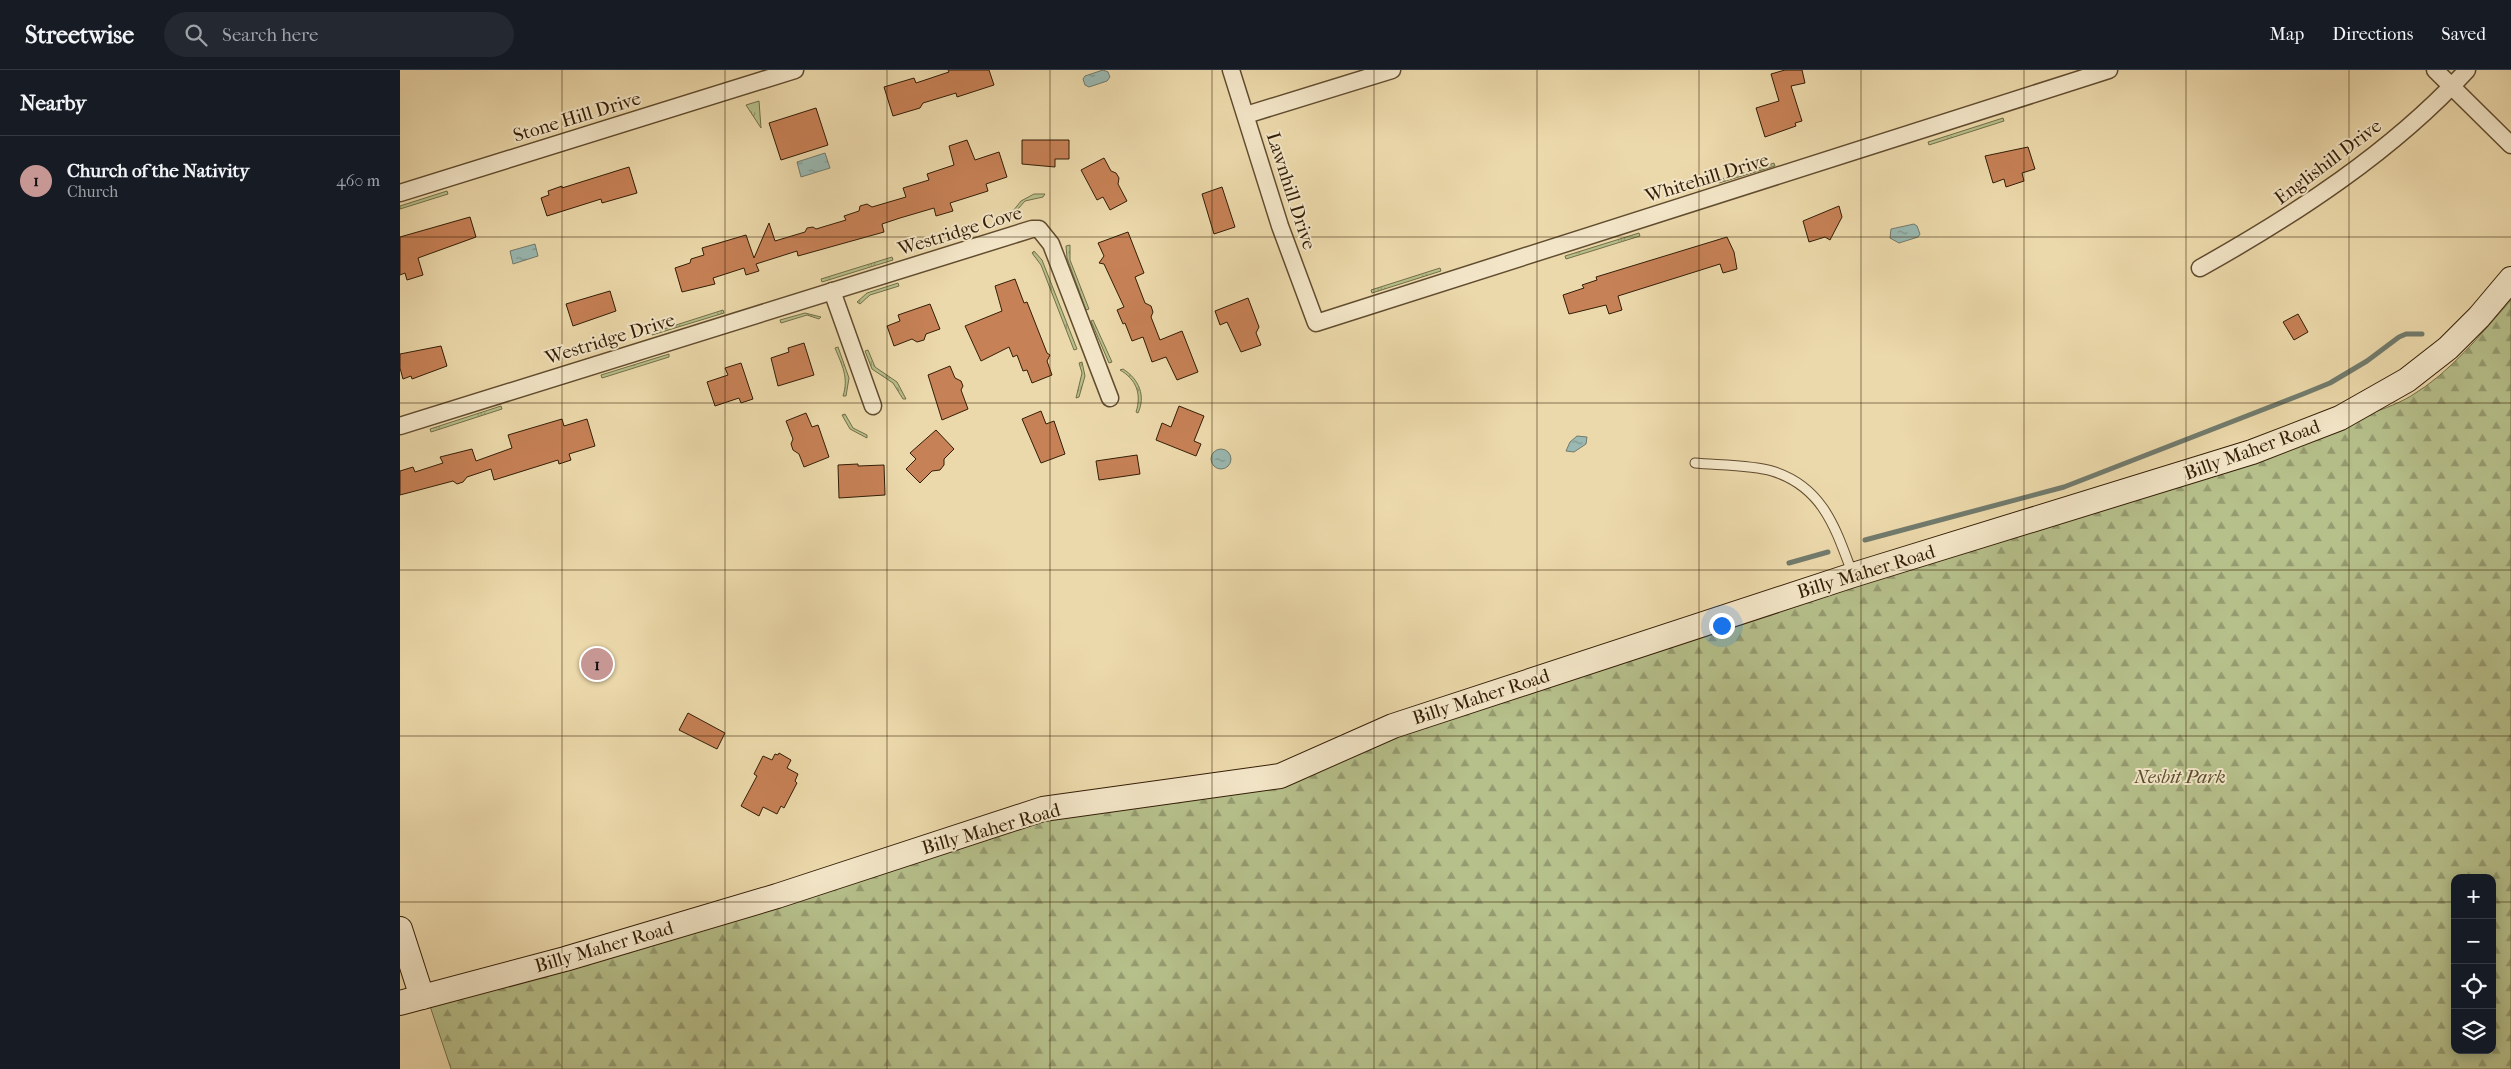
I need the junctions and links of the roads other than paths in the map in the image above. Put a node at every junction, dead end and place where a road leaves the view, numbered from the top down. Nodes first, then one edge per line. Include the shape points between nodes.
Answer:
1 (795, 70) edge
2 (1231, 70) edge
3 (1392, 70) edge
4 (2109, 70) edge
5 (2435, 70) edge
6 (2467, 70) edge
7 (2452, 86) junction
8 (1246, 116) junction
9 (2511, 145) edge
10 (400, 193) edge
11 (2200, 268) dead end
12 (2511, 279) edge
13 (832, 291) junction
14 (1316, 323) joint
15 (1110, 398) dead end
16 (873, 406) dead end
17 (400, 426) edge
18 (1695, 463) dead end
19 (1854, 575) junction
20 (400, 929) edge
21 (411, 1000) edge

1 - 10 street, Stone Hill Drive
2 - 8 street, Lawnhill Drive
3 - 8 street
4 - 14 street, Whitehill Drive
5 - 7 street
6 - 7 street, Englishill Drive
7 - 9 street
7 - 11 street, Englishill Drive via 2426,112 2321,194 2265,232
8 - 14 street, Lawnhill Drive via 1283,234
12 - 19 main road, Billy Maher Road via 2479,317 2428,365 2340,418 2208,467
13 - 15 street, Westridge Cove via 1039,229 1051,244
13 - 16 street
13 - 17 street, Westridge Drive
18 - 19 lane via 1772,471 1809,490 1832,521
19 - 21 main road, Billy Maher Road via 1393,726 1280,776 1044,809 777,896 565,959
20 - 21 main road

